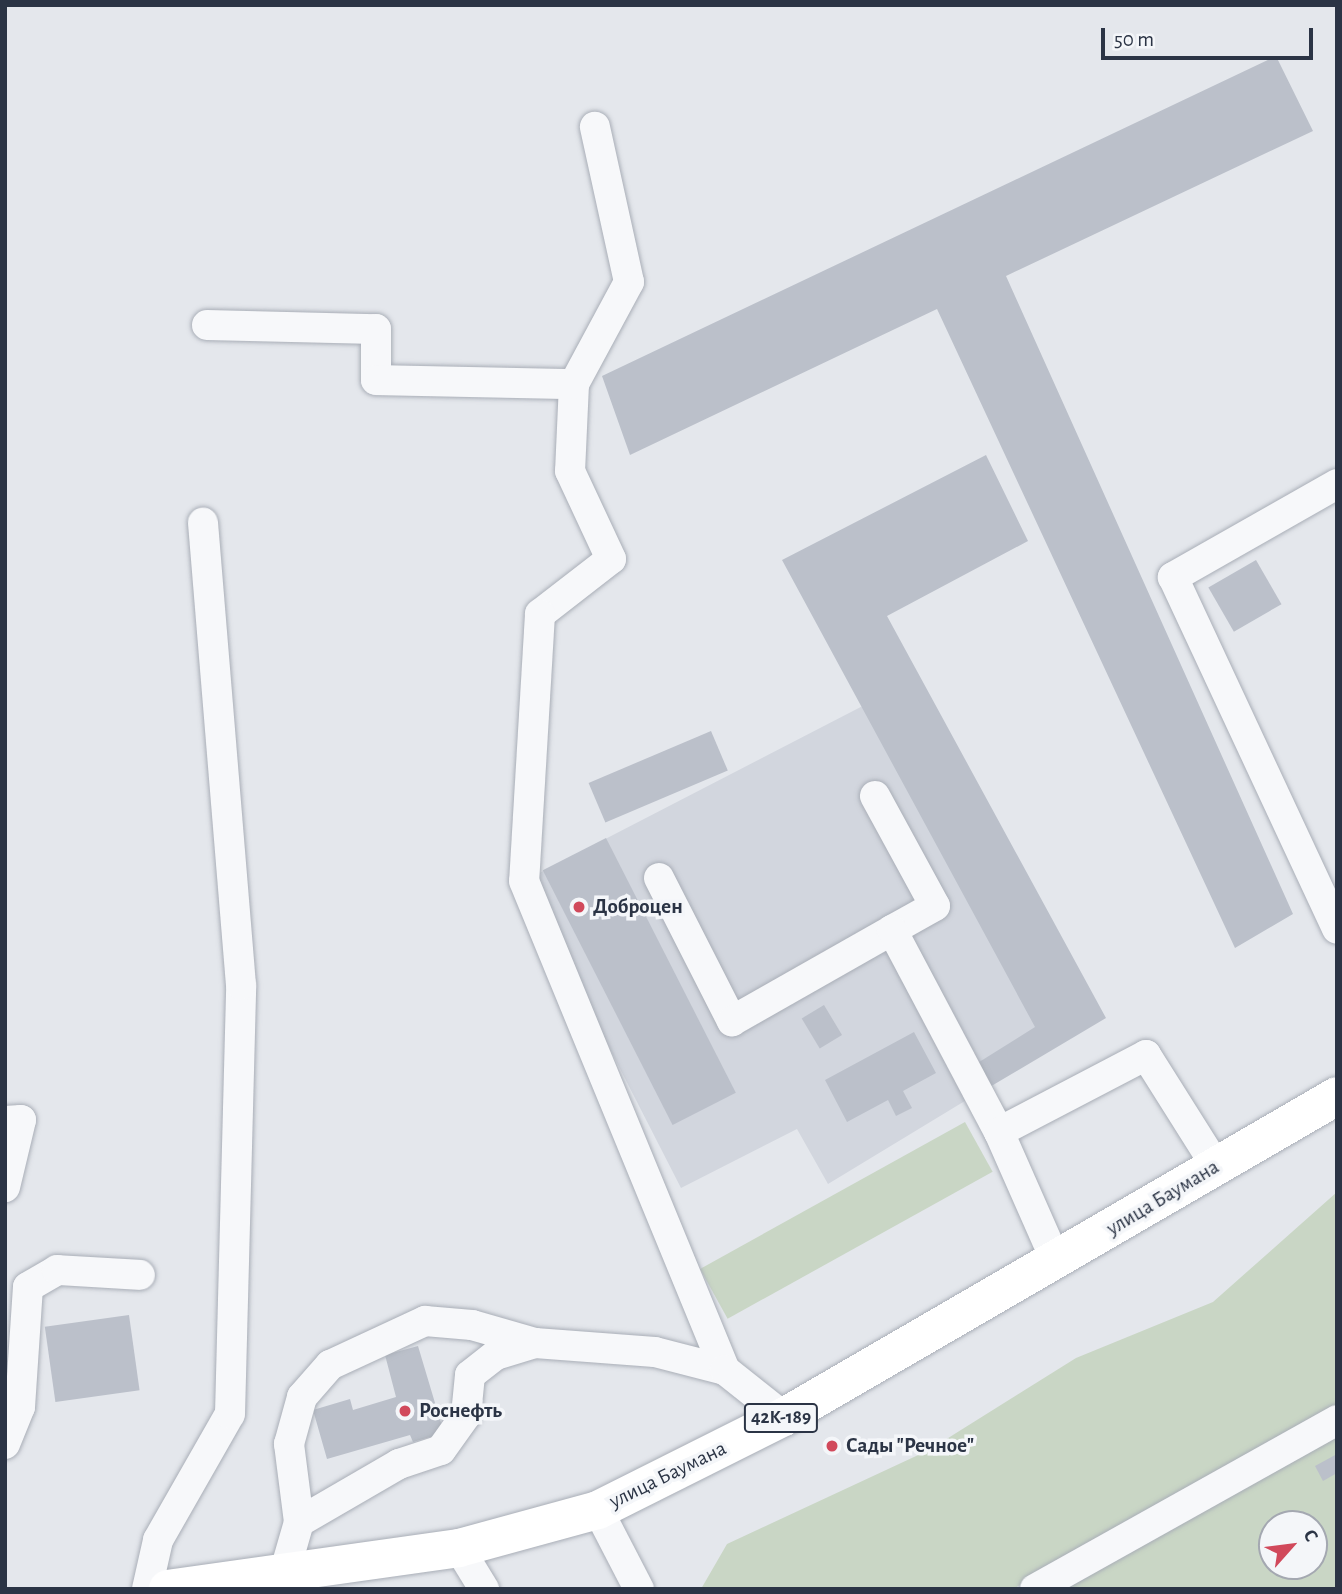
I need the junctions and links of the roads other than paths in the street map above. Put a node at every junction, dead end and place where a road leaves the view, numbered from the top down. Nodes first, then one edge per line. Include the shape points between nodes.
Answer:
1 (596, 127) dead end
2 (207, 325) dead end
3 (574, 384) junction
4 (1337, 484) edge
5 (203, 523) dead end
6 (875, 796) dead end
7 (659, 878) dead end
8 (1337, 929) edge
9 (892, 930) junction
10 (1337, 1096) edge
11 (5, 1121) edge
12 (999, 1132) junction
13 (1216, 1166) junction
14 (5, 1187) edge
15 (1056, 1261) junction
16 (140, 1275) dead end
17 (536, 1343) junction
18 (725, 1370) junction
19 (783, 1417) junction
20 (1337, 1420) edge
21 (5, 1444) edge
22 (598, 1510) junction
23 (299, 1522) junction
24 (458, 1548) junction
25 (284, 1574) junction
26 (180, 1588) edge
27 (147, 1589) edge
28 (168, 1589) edge
29 (484, 1589) edge
30 (639, 1589) edge
31 (1035, 1589) edge

1 - 3 street via 629,282
2 - 3 street via 376,329 376,380
3 - 18 street via 569,471 611,558 540,614 524,881
4 - 8 street via 1173,577
5 - 27 street via 241,985 230,1414 158,1540
6 - 9 street via 935,906
7 - 9 street via 732,1021
9 - 12 street
10 - 13 main road, улица Баумана / 42К-189
11 - 14 street via 21,1120
12 - 13 street via 1146,1055
12 - 15 street
13 - 15 main road, улица Баумана / 42К-189
15 - 19 main road, улица Баумана / 42К-189
16 - 21 street via 57,1270 28,1287 20,1407
17 - 18 street via 654,1352
17 - 23 street via 496,1355 470,1375 467,1415 441,1450 377,1475
17 - 23 street via 471,1325 425,1321 330,1365 302,1397 289,1444
18 - 19 street
19 - 22 main road, улица Баумана / 42К-189
20 - 31 street
22 - 24 main road, улица Баумана / 42К-189
22 - 30 street
23 - 25 street
24 - 25 main road, улица Баумана / 42К-189
24 - 29 street
25 - 26 main road, улица Баумана / 42К-189
26 - 28 main road, улица Баумана / 42К-189

